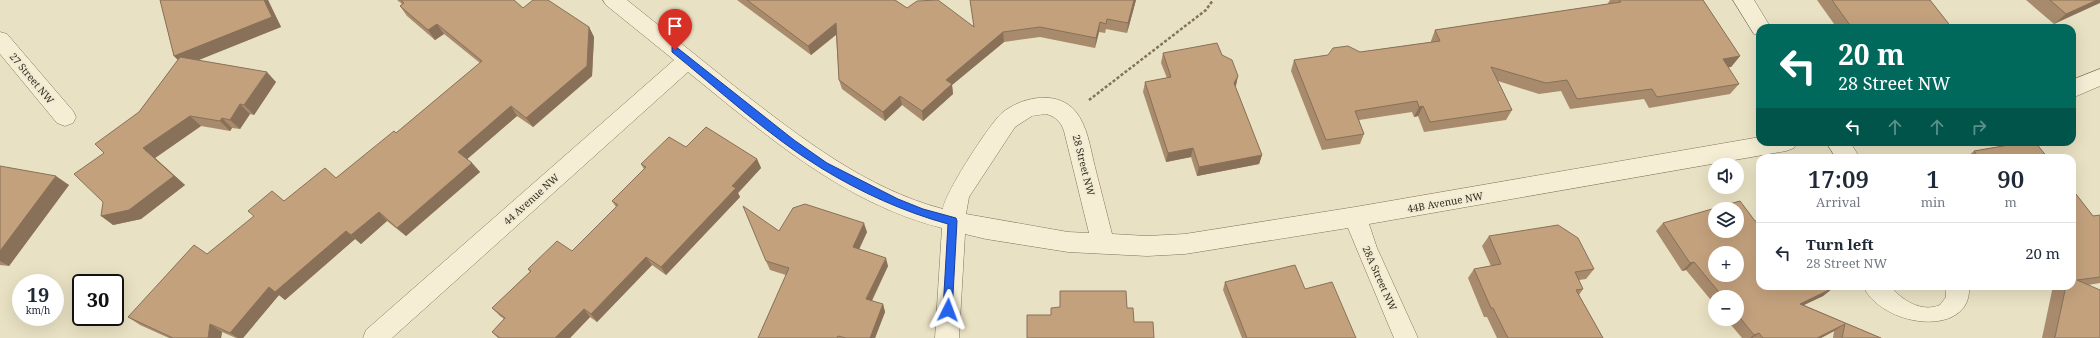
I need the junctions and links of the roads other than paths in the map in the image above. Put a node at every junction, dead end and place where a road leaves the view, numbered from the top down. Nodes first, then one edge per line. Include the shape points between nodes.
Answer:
1 (613, 0) edge
2 (1743, 0) edge
3 (1758, 24) edge
4 (0, 40) edge
5 (688, 60) junction
6 (2100, 77) edge
7 (2076, 87) edge
8 (65, 117) dead end
9 (1777, 146) edge
10 (1761, 153) edge
11 (1355, 217) junction
12 (953, 221) junction
13 (1103, 245) junction
14 (1878, 290) edge
15 (1958, 290) edge
16 (375, 338) edge
17 (947, 338) edge
18 (1406, 338) edge

1 - 5 street
2 - 3 street
4 - 8 street, 27 Street NW
5 - 12 street via 791,143 824,166 895,202 922,213
5 - 16 street, 44 Avenue NW
6 - 7 street
9 - 10 street, 44B Avenue NW
10 - 11 street, 44B Avenue NW
11 - 13 street, 44B Avenue NW via 1185,244
11 - 18 street, 28A Street NW
12 - 13 street via 986,230
12 - 13 street, 28 Street NW via 955,202 960,191 1007,121 1015,114 1037,106 1048,106 1067,116 1075,131
12 - 17 street
14 - 15 street via 1888,301 1904,312 1924,317 1943,316 1955,309 1959,297

